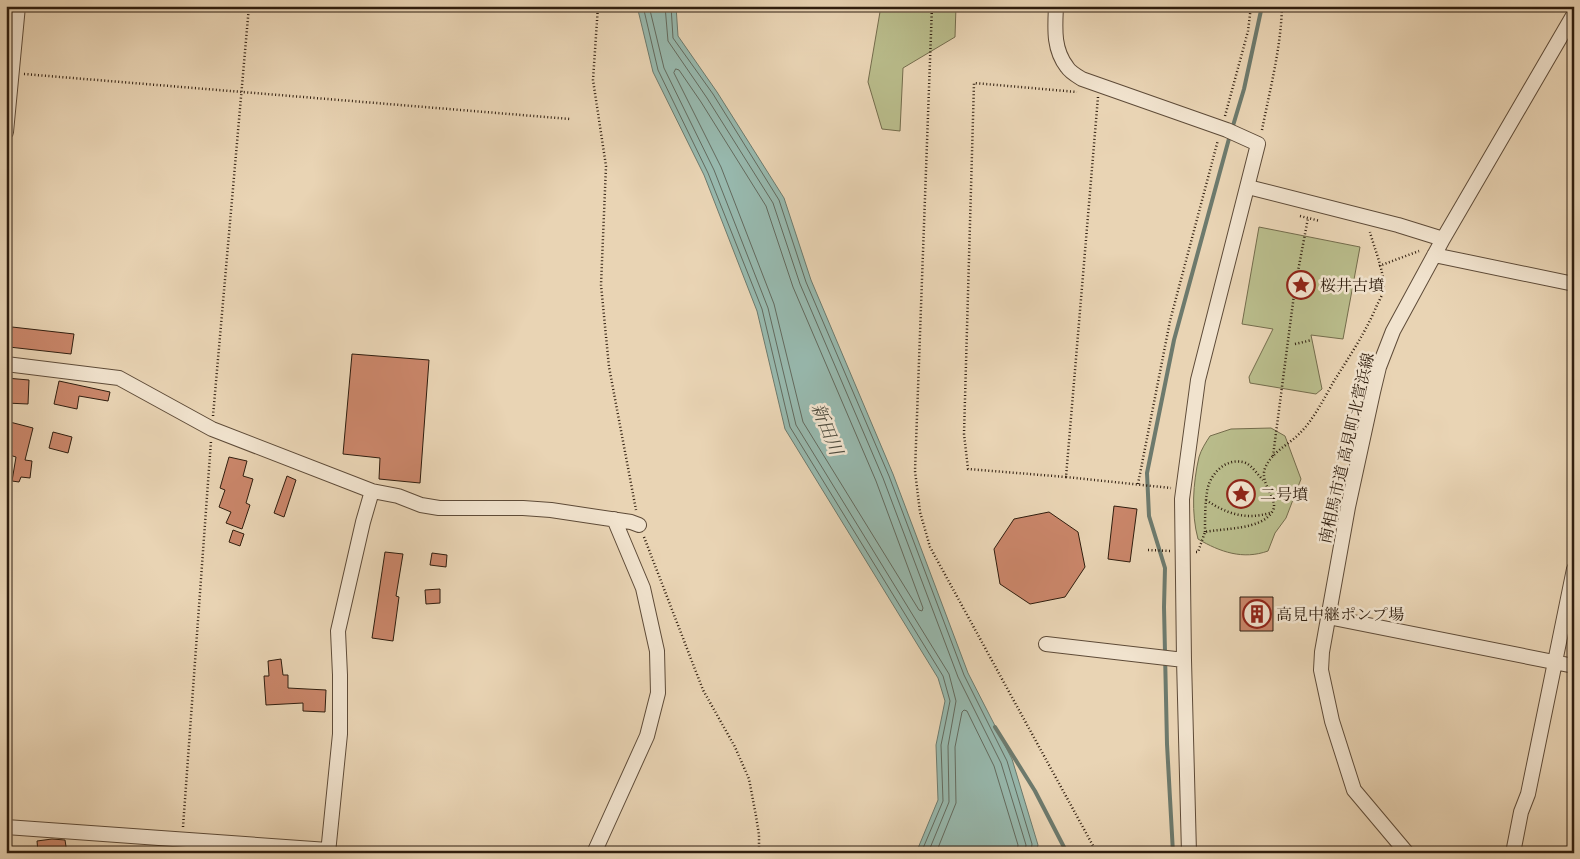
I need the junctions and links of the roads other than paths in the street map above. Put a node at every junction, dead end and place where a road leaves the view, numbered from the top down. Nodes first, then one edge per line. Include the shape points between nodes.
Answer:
1 (18, 6) edge
2 (1056, 6) edge
3 (1574, 14) edge
4 (6, 126) edge
5 (6, 132) edge
6 (1248, 186) junction
7 (1443, 239) junction
8 (1434, 256) junction
9 (1574, 284) edge
10 (6, 364) edge
11 (372, 491) junction
12 (614, 519) junction
13 (639, 525) road end
14 (1574, 570) edge
15 (1328, 617) junction
16 (1046, 644) dead end
17 (1179, 659) junction
18 (1554, 663) junction
19 (1574, 666) edge
20 (6, 827) edge
21 (328, 851) edge
22 (594, 853) edge
23 (1189, 853) edge
24 (1407, 853) edge
25 (1513, 853) edge

1 - 4 street
2 - 6 street via 1056,48 1067,68 1082,80 1258,144
3 - 7 street, 南相馬市道 高見町北萱浜線
4 - 5 street
6 - 7 street
6 - 17 street via 1198,380 1178,551
7 - 8 street, 南相馬市道 高見町北萱浜線
8 - 9 street
8 - 15 street, 南相馬市道 高見町北萱浜線 via 1393,331 1379,367
10 - 11 street via 119,378 212,429
11 - 12 street via 438,508 524,508
11 - 21 street via 338,631 340,734
12 - 13 street
12 - 22 street via 642,588 657,651 658,692 646,736
14 - 18 street
15 - 18 street
15 - 24 street, 南相馬市道 高見町北萱浜線 via 1321,670 1332,721 1354,790
16 - 17 street
17 - 23 street
18 - 19 street
18 - 25 street
20 - 21 street

